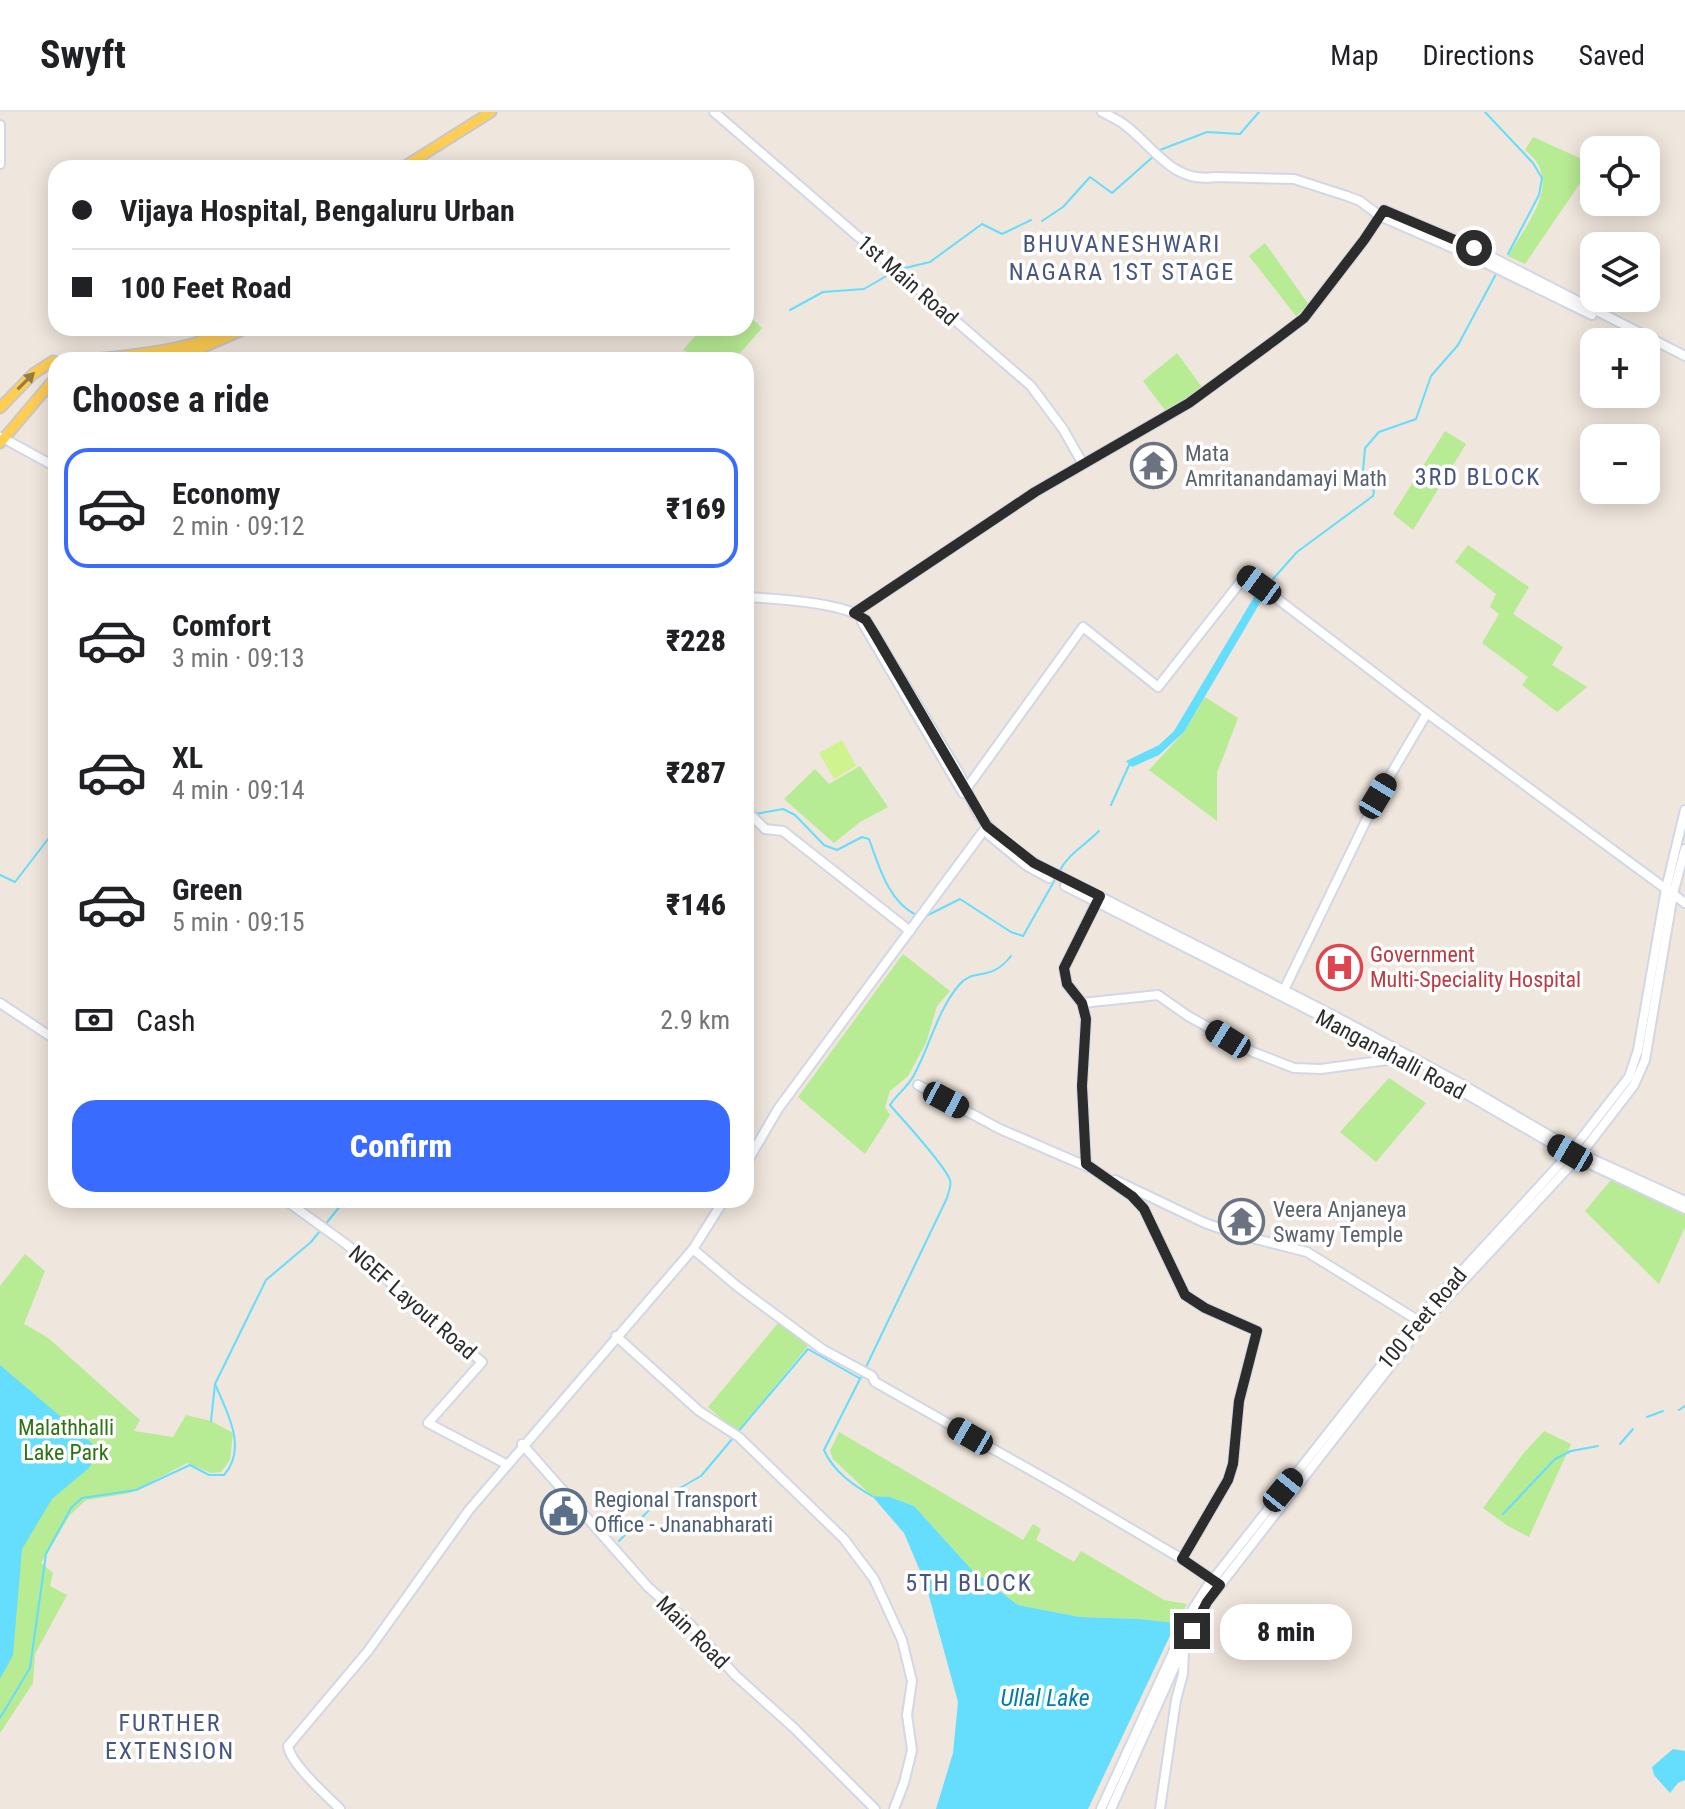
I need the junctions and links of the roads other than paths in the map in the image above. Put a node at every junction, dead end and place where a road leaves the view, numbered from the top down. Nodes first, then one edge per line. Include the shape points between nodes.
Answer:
1 (491, 112) edge
2 (500, 112) edge
3 (714, 112) edge
4 (1102, 112) edge
5 (0, 125) edge
6 (0, 143) edge
7 (415, 160) edge
8 (426, 160) edge
9 (0, 164) edge
10 (1382, 213) junction
11 (219, 336) edge
12 (229, 336) edge
13 (141, 352) edge
14 (182, 352) edge
15 (1685, 358) edge
16 (48, 363) edge
17 (48, 383) edge
18 (0, 408) edge
19 (2, 436) edge
20 (48, 461) edge
21 (1083, 464) junction
22 (754, 598) edge
23 (854, 613) junction
24 (1427, 713) junction
25 (965, 791) junction
26 (1685, 810) edge
27 (754, 818) edge
28 (986, 828) junction
29 (1685, 849) edge
30 (1670, 892) junction
31 (1098, 898) junction
32 (1685, 903) edge
33 (910, 931) junction
34 (1283, 993) junction
35 (0, 1003) edge
36 (1082, 1003) junction
37 (48, 1035) edge
38 (1403, 1056) junction
39 (918, 1085) dead end
40 (754, 1150) edge
41 (1576, 1153) junction
42 (1089, 1168) junction
43 (1685, 1201) edge
44 (296, 1208) edge
45 (719, 1208) edge
46 (1685, 1209) edge
47 (693, 1249) junction
48 (1420, 1322) junction
49 (616, 1336) junction
50 (522, 1444) junction
51 (506, 1464) junction
52 (1182, 1559) junction
53 (1216, 1582) junction
54 (1181, 1646) junction
55 (340, 1809) edge
56 (875, 1809) edge
57 (894, 1809) edge
58 (1101, 1809) edge
59 (1111, 1809) edge
60 (1160, 1809) edge

1 - 7 main road
2 - 8 main road
3 - 21 street, 1st Main Road via 1031,386
4 - 10 street via 1174,170 1203,179 1294,179
5 - 6 street
6 - 9 street
10 - 15 street
10 - 15 street via 1496,259
10 - 21 street via 1304,318 1189,403
11 - 13 main road
12 - 14 main road
18 -> 16 main road
17 - 19 main road
19 - 20 street
21 - 23 street
22 - 23 street
23 - 25 street via 866,620
24 - 25 street via 1246,575 1158,687 1083,627
24 - 30 street
24 - 34 street via 1378,796
25 - 28 street
26 - 30 street, 100 Feet Road
27 - 33 street via 765,829 783,831
28 - 31 street, Manganahalli Road via 1047,874
28 - 33 street
29 - 30 street, 100 Feet Road
30 - 32 street
30 - 41 street, 100 Feet Road via 1641,1072
31 - 34 street, Manganahalli Road
31 - 36 street via 1064,968 1067,984
33 - 40 street via 778,1109
34 - 38 street, Manganahalli Road
35 - 37 street
36 - 38 street via 1158,995 1253,1052 1294,1068
36 - 42 street via 1083,1152
38 - 41 street, Manganahalli Road
39 - 42 street
41 - 43 street, Manganahalli Road
41 - 46 street, Manganahalli Road
41 - 48 street, 100 Feet Road
42 - 48 street via 1205,1223 1307,1252
42 - 52 street via 1144,1209 1185,1295 1257,1331 1239,1401 1228,1480
44 - 51 street, NGEF Layout Road via 482,1362 428,1423
45 - 47 street
47 - 49 street
47 - 52 street via 822,1349
48 - 53 street, 100 Feet Road
49 - 50 street
49 - 57 street via 699,1411 739,1437 844,1539 874,1579 902,1640 912,1681 907,1715 912,1750
50 - 51 street
50 - 56 street, Main Road via 648,1587
51 - 55 street via 368,1651 288,1746
52 - 53 street
53 - 54 street, 100 Feet Road via 1193,1609
54 - 58 street, 100 Feet Road
54 - 59 street, 100 Feet Road
54 - 60 street via 1186,1658

